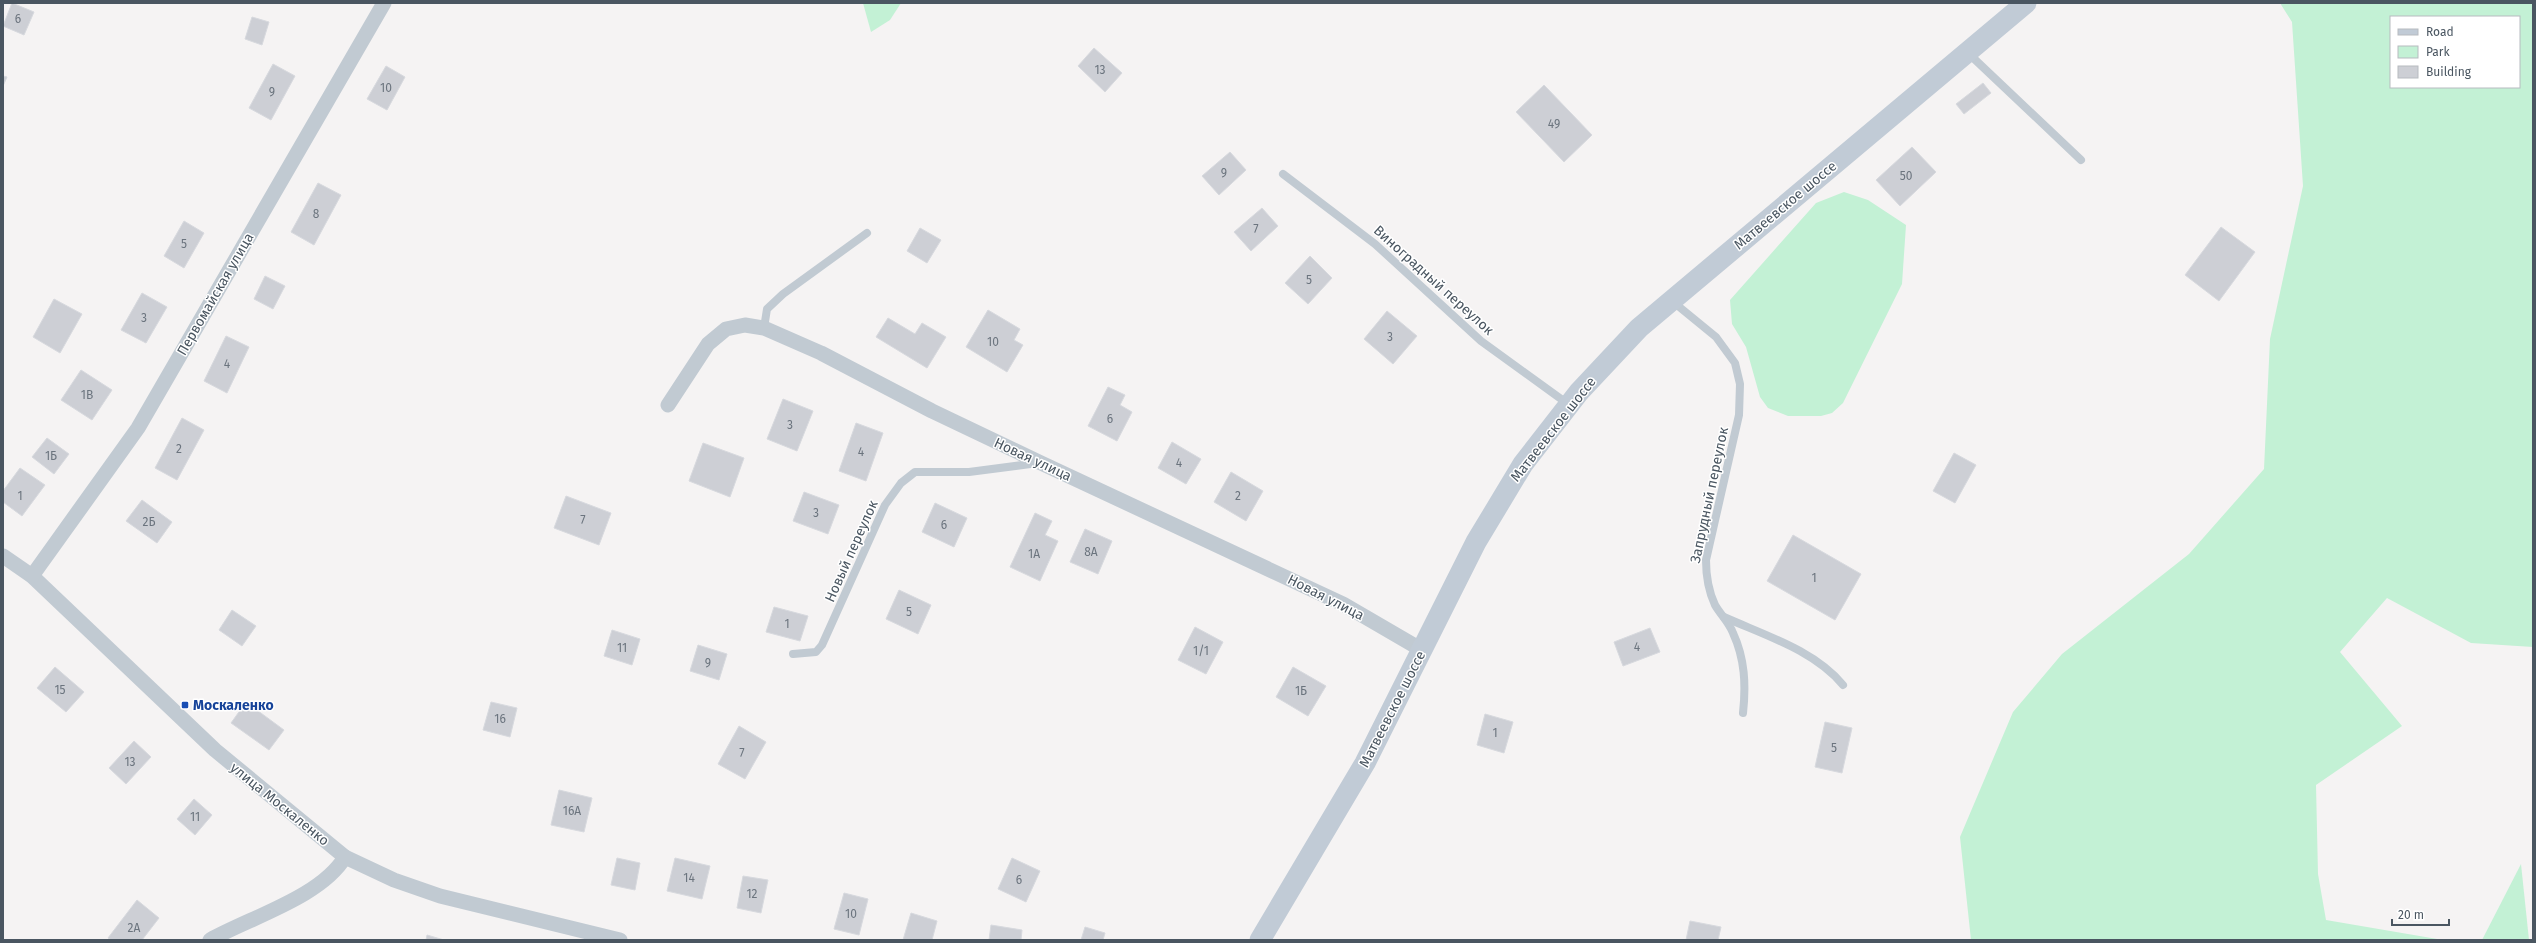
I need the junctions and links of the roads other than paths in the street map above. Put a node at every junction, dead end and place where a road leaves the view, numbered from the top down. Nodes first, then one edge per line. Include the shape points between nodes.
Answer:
1 (384, 3) edge
2 (2026, 3) edge
3 (1967, 52) junction
4 (2081, 160) dead end
5 (1283, 174) dead end
6 (867, 233) dead end
7 (1672, 301) junction
8 (764, 328) junction
9 (1569, 404) junction
10 (668, 405) dead end
11 (1041, 463) junction
12 (3, 556) edge
13 (32, 576) junction
14 (1723, 616) junction
15 (1422, 650) junction
16 (793, 654) dead end
17 (1843, 685) dead end
18 (1743, 713) dead end
19 (345, 857) junction
20 (210, 940) edge
21 (620, 940) edge
22 (1260, 940) edge

1 - 13 street, Первомайская улица via 138,428
2 - 3 main road, Матвеевское шоссе
3 - 4 lane
3 - 7 main road, Матвеевское шоссе
5 - 9 lane, Виноградный переулок via 1375,244 1481,341
6 - 8 lane via 783,294 768,309
7 - 9 main road, Матвеевское шоссе via 1639,328
7 - 14 lane, Запрудный переулок via 1716,337 1735,363 1740,384 1739,415 1706,560 1706,580 1715,604
8 - 10 street, Новая улица via 745,325 726,330 708,344
8 - 11 street, Новая улица via 821,353 932,411
9 - 15 main road, Матвеевское шоссе via 1519,470 1476,542
11 - 15 street, Новая улица via 1344,604
11 - 16 lane, Новый переулок via 969,472 915,472 901,483 885,505 822,645 816,652
12 - 13 street, улица Москаленко
13 - 19 street, улица Москаленко via 215,750
14 - 17 lane via 1813,658 1833,673
14 - 18 lane, Запрудный переулок via 1733,631 1741,651 1745,678
15 - 22 main road, Матвеевское шоссе via 1365,763
19 - 20 street via 339,867 308,893 236,925
19 - 21 street, улица Москаленко via 394,880 440,896

